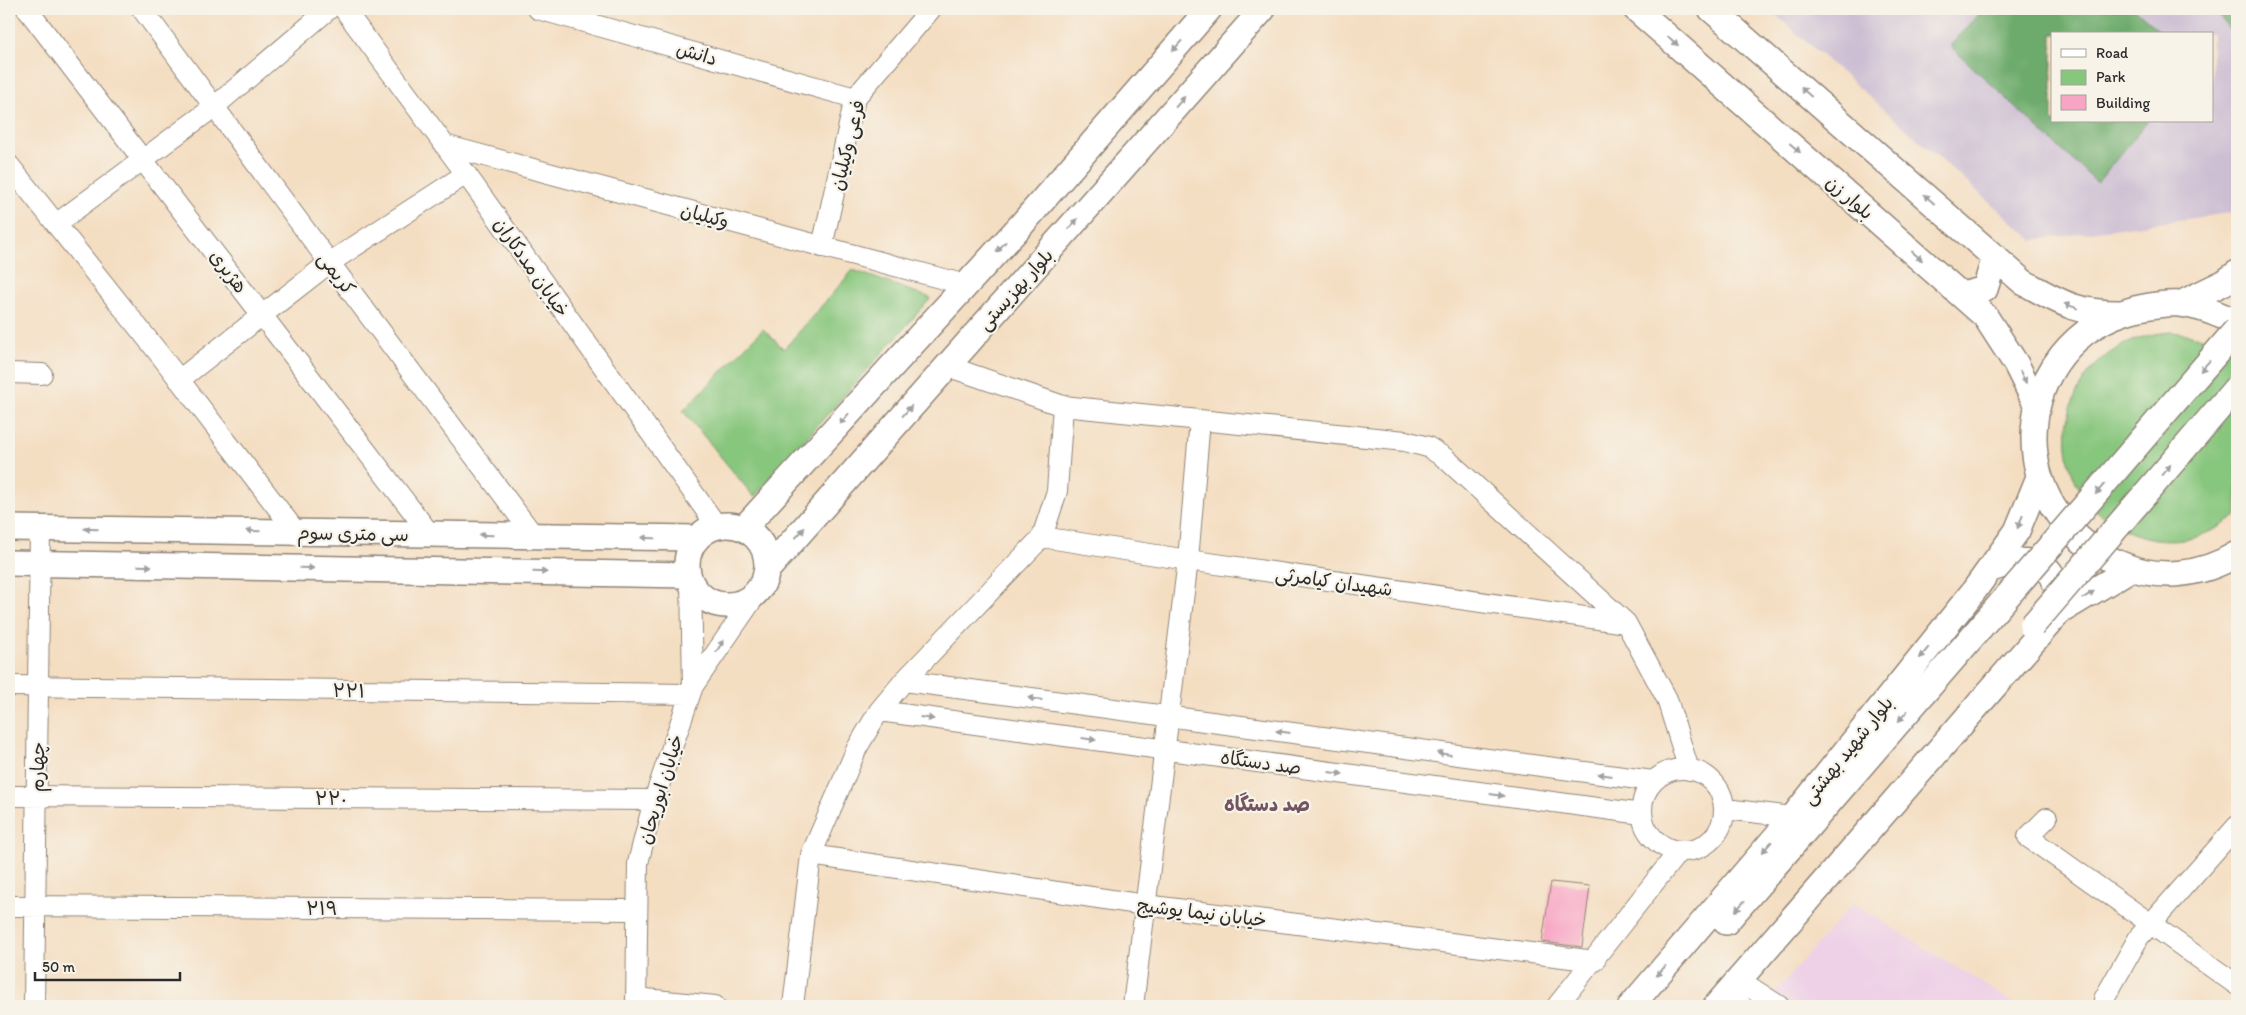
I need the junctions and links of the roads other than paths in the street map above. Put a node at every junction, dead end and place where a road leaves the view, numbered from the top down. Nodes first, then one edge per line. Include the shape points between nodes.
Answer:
1 (27, 9) edge
2 (142, 9) edge
3 (329, 9) edge
4 (344, 9) edge
5 (538, 9) edge
6 (931, 9) edge
7 (1209, 9) edge
8 (1263, 9) edge
9 (1636, 9) edge
10 (1711, 9) edge
11 (855, 98) junction
12 (214, 108) junction
13 (444, 145) junction
14 (144, 160) junction
15 (9, 166) edge
16 (466, 174) junction
17 (1023, 223) junction
18 (56, 224) junction
19 (822, 246) junction
20 (1049, 250) junction
21 (1995, 257) junction
22 (329, 263) junction
23 (2237, 273) edge
24 (966, 285) junction
25 (1962, 295) junction
26 (2180, 304) junction
27 (2119, 313) junction
28 (262, 315) junction
29 (2237, 323) edge
30 (2237, 329) edge
31 (947, 366) junction
32 (9, 373) edge
33 (42, 374) dead end
34 (179, 380) junction
35 (2237, 387) edge
36 (1063, 406) junction
37 (2038, 406) junction
38 (1200, 420) junction
39 (2038, 477) junction
40 (9, 528) edge
41 (40, 528) junction
42 (744, 528) junction
43 (296, 532) junction
44 (707, 532) junction
45 (430, 534) junction
46 (534, 536) junction
47 (1042, 537) junction
48 (1188, 560) junction
49 (2232, 561) edge
50 (9, 563) edge
51 (40, 564) junction
52 (2130, 569) junction
53 (767, 570) junction
54 (1989, 570) junction
55 (689, 578) junction
56 (757, 593) junction
57 (2059, 612) junction
58 (1626, 623) junction
59 (904, 681) junction
60 (9, 686) edge
61 (38, 686) junction
62 (691, 690) junction
63 (879, 712) junction
64 (1168, 717) junction
65 (1164, 749) junction
66 (1689, 770) junction
67 (1653, 782) junction
68 (9, 796) edge
69 (37, 796) junction
70 (654, 800) junction
71 (1725, 809) junction
72 (1642, 814) junction
73 (1793, 817) junction
74 (2046, 818) dead end
75 (2237, 826) edge
76 (1679, 852) junction
77 (811, 855) junction
78 (1146, 905) junction
79 (9, 906) edge
80 (36, 906) junction
81 (636, 910) junction
82 (2150, 924) junction
83 (1594, 961) junction
84 (2237, 985) edge
85 (1731, 997) edge
86 (2104, 999) dead end
87 (636, 1002) edge
88 (34, 1006) edge
89 (715, 1006) edge
90 (793, 1006) edge
91 (1133, 1006) edge
92 (1557, 1006) edge
93 (1631, 1006) edge
94 (1653, 1006) edge
95 (1700, 1006) edge
96 (1779, 1006) edge

1 - 14 street, هژبری
2 - 12 street, کریمی
3 - 12 street
4 - 13 street, خیابان مددکاران
5 - 11 street, دانش
6 - 11 street, فرعی وکیلیان
7 -> 17 main road, بلوار بهزیستی
20 -> 8 main road, بلوار بهزیستی
9 -> 25 main road, بلوار زن
21 -> 10 main road
11 - 19 street, فرعی وکیلیان
12 - 14 street
12 - 22 street, کریمی
13 - 16 street, خیابان مددکاران
13 - 19 street, وکیلیان
14 - 18 street
14 - 28 street, هژبری
15 - 18 street
16 - 22 street
16 - 44 street, خیابان مددکاران
17 - 20 main road
17 -> 24 main road, بلوار بهزیستی
18 - 34 street
19 - 24 street, وکیلیان
20 - 31 main road, بلوار بهزیستی
21 - 25 main road via 1985,289
27 -> 21 main road via 2071,308 2023,282
22 - 28 street
22 - 46 street, کریمی
23 - 26 main road
24 -> 42 main road, بلوار بهزیستی
25 -> 37 main road, بلوار زن via 1985,316
26 - 27 main road via 2149,306
26 - 29 main road via 2212,311
27 - 37 main road via 2082,335 2067,350 2044,386
28 - 34 street
28 - 45 street, هژبری
30 -> 94 main road, bridge
31 - 36 street
53 -> 31 main road, بلوار بهزیستی
32 - 33 street
34 - 43 street
95 -> 35 main road, bridge
36 - 38 street
36 - 47 street via 1057,491
37 - 39 main road via 2034,430
38 - 48 street
38 - 58 street via 1405,441 1428,447 1445,458
39 - 52 main road via 2052,508 2073,534 2099,555
39 -> 54 main road, بلوار شهید بهشتی via 2017,531
40 - 41 main road, سی متری سوم
43 -> 41 main road, سی متری سوم
41 - 51 street, چهارم
42 - 44 main road via 730,525
42 - 53 main road via 762,545 767,557
43 - 45 main road, سی متری سوم
44 -> 46 main road, سی متری سوم
44 - 55 main road via 688,555
46 -> 45 main road, سی متری سوم
47 - 48 street, شهیدان کیامرثی
47 - 59 street
48 - 58 street, شهیدان کیامرثی
48 - 64 street
49 - 52 main road via 2175,574
50 - 51 main road, سی متری سوم
51 -> 55 main road, سی متری سوم
51 - 61 street, چهارم
57 -> 52 main road
53 - 56 main road
54 - 57 main road via 2025,561 2044,566 2053,577
54 -> 73 main road, بلوار شهید بهشتی
55 - 56 main road via 701,596 723,605 747,600
55 - 62 street
62 -> 56 street, خیابان ابوریحان
57 - 85 main road
58 - 66 street via 1667,699
59 - 63 street
64 -> 59 street, صد دستگاه
60 - 61 street, ۲۲۱
61 - 62 street, ۲۲۱
61 - 69 street, چهارم
62 - 70 street, خیابان ابوریحان
63 -> 65 street, صد دستگاه
63 - 77 street via 857,748
64 - 65 street
67 -> 64 street, صد دستگاه
65 -> 72 street, صد دستگاه
65 - 78 street
66 - 67 street via 1676,770
66 - 71 street via 1703,774 1714,783 1722,795
67 - 72 street via 1642,802
68 - 69 street, ۲۲۰
69 - 70 street, ۲۲۰
69 - 80 street, چهارم
70 - 81 street, خیابان ابوریحان via 638,863
71 - 73 street
71 - 76 street via 1722,826 1712,841 1696,850
72 - 76 street via 1645,828 1654,840
73 -> 93 main road, بلوار شهید بهشتی
74 - 82 street via 2028,837
75 - 82 street
76 - 83 street
77 - 78 street, خیابان نیما یوشیج
77 - 90 street
78 - 83 street, خیابان نیما یوشیج
78 - 91 street
79 - 80 street, ۲۱۹
80 - 81 street, ۲۱۹
80 - 88 street, چهارم
81 - 87 street, خیابان ابوریحان
82 - 84 street
82 - 86 street
83 - 92 street
85 - 96 street
87 - 89 street

